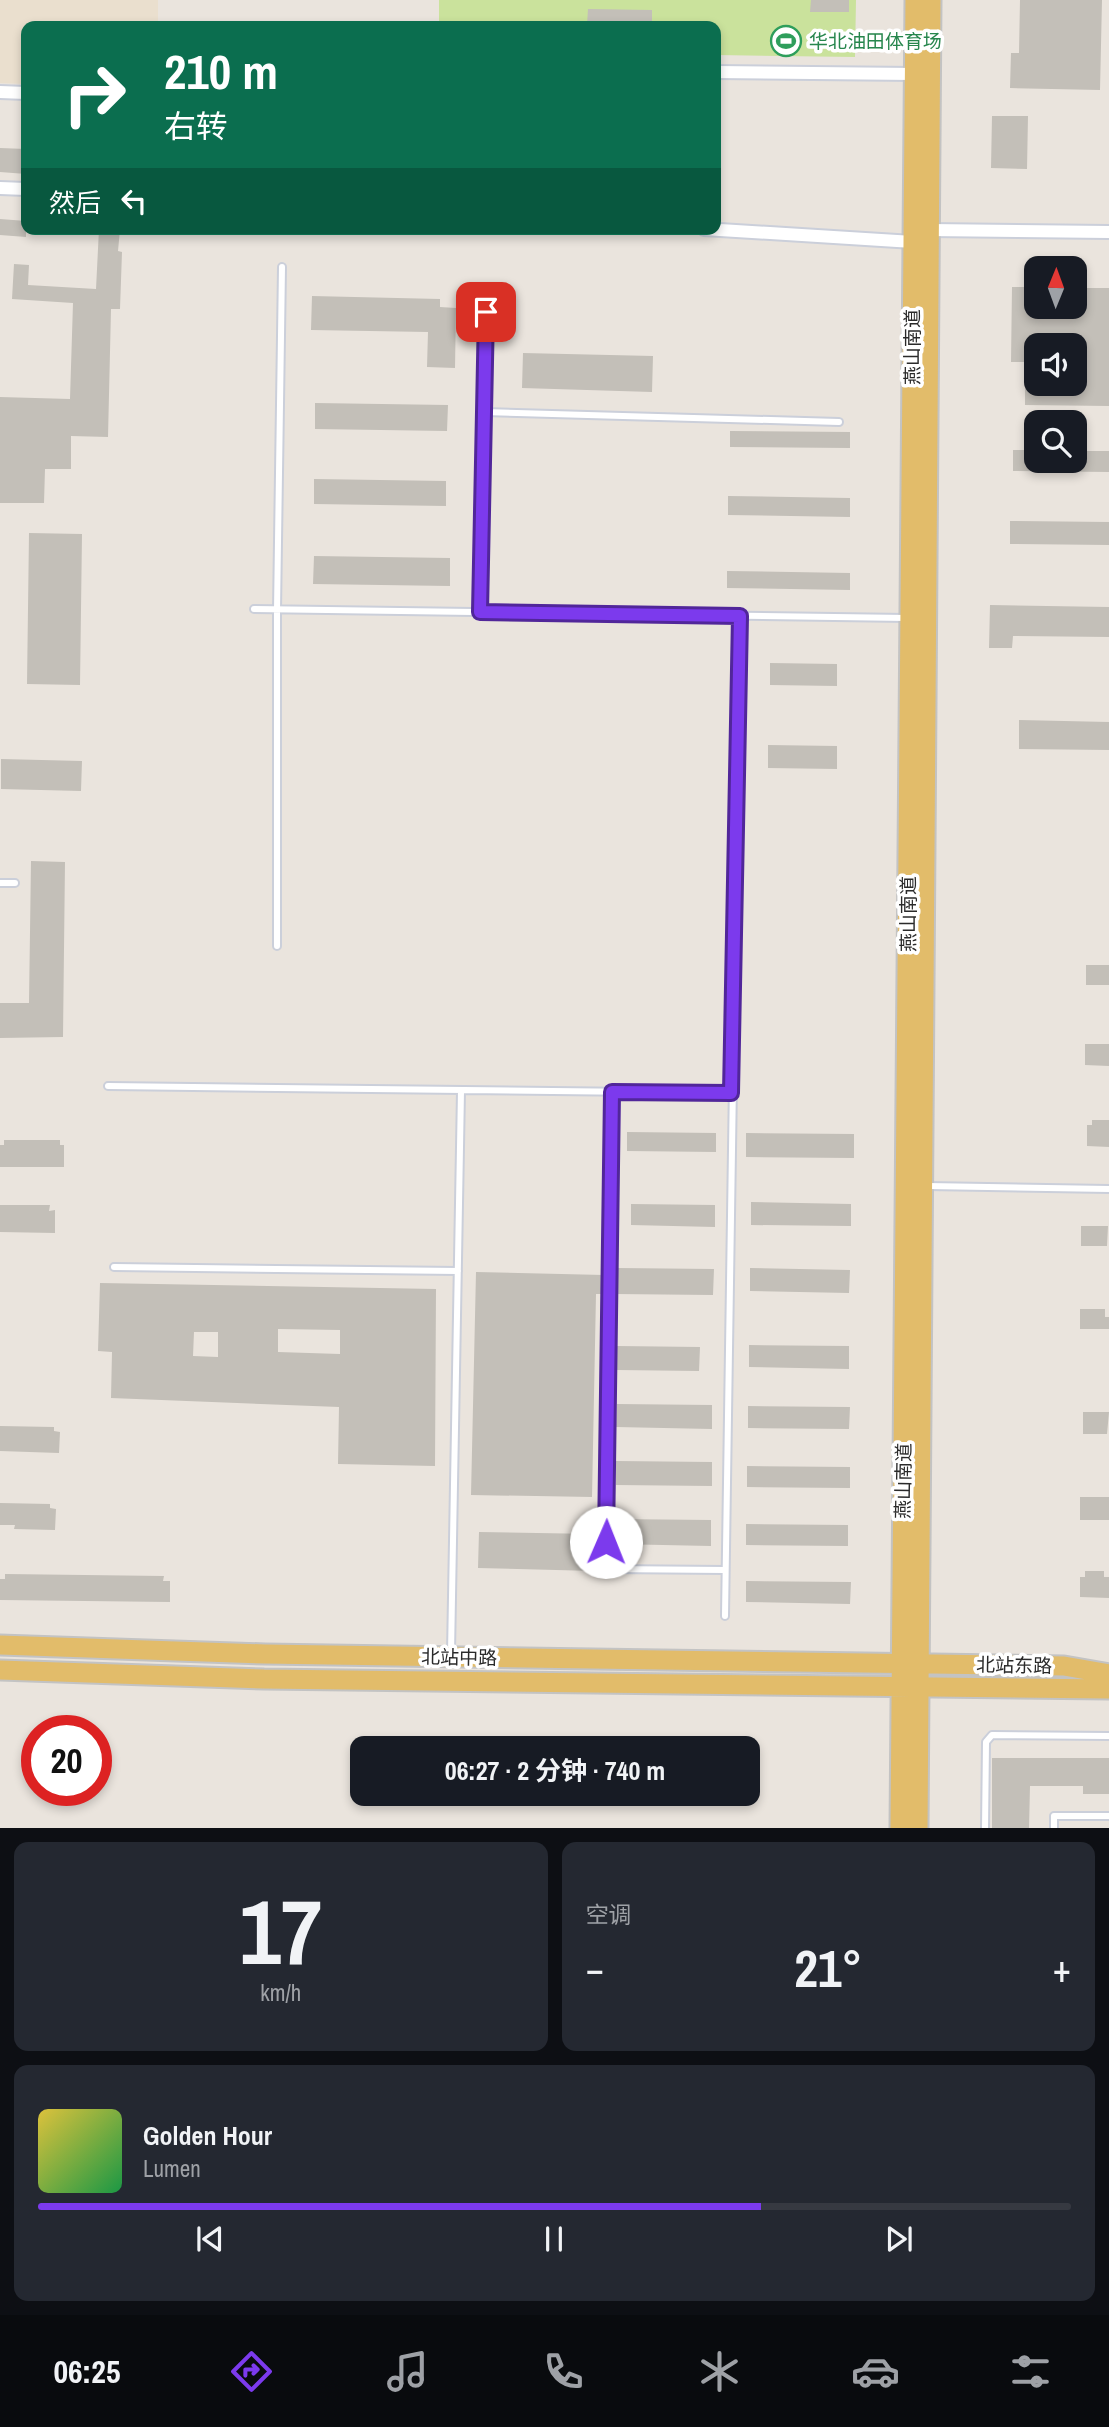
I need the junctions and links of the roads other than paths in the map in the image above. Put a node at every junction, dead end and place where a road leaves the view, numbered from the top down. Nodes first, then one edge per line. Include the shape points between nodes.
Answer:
1 (915, 0) edge
2 (932, 0) edge
3 (721, 72) edge
4 (914, 74) junction
5 (0, 92) edge
6 (21, 93) edge
7 (0, 188) edge
8 (21, 189) edge
9 (721, 230) edge
10 (1109, 232) edge
11 (921, 236) junction
12 (282, 267) dead end
13 (486, 287) dead end
14 (484, 412) junction
15 (839, 422) dead end
16 (254, 610) dead end
17 (277, 610) junction
18 (480, 612) junction
19 (740, 616) junction
20 (910, 618) junction
21 (15, 883) dead end
22 (0, 884) edge
23 (277, 946) dead end
24 (108, 1086) dead end
25 (461, 1091) junction
26 (612, 1092) junction
27 (731, 1093) junction
28 (921, 1185) junction
29 (1109, 1189) edge
30 (114, 1267) dead end
31 (458, 1271) junction
32 (725, 1570) junction
33 (724, 1616) dead end
34 (0, 1646) edge
35 (451, 1657) junction
36 (910, 1663) junction
37 (0, 1670) edge
38 (1109, 1674) edge
39 (910, 1688) junction
40 (1109, 1689) edge
41 (1109, 1736) edge
42 (1109, 1816) edge
43 (900, 1828) edge
44 (918, 1828) edge
45 (985, 1828) edge
46 (1054, 1828) edge

1 - 4 main road, 燕山南道
2 - 11 main road, 燕山南道
3 - 4 street
4 - 11 main road, 燕山南道
5 - 6 street
7 - 8 street
9 - 11 street
10 - 11 street
11 - 20 main road, 燕山南道
11 - 28 main road, 燕山南道
12 - 17 lane
13 - 14 lane
14 - 15 lane
14 - 18 lane
16 - 17 lane
17 - 18 lane
17 - 23 lane
18 - 19 lane
19 - 20 lane
19 - 27 lane
20 - 36 main road, 燕山南道
21 - 22 lane
24 - 25 lane
25 - 26 lane
25 - 31 lane
26 - 27 lane
26 - 32 lane via 606,1569
27 - 32 lane
28 - 29 lane
28 - 36 main road, 燕山南道
30 - 31 lane
31 - 35 lane
32 - 33 lane
34 - 35 main road, 北站中路
35 - 36 main road, 北站中路
36 - 38 main road, 北站东路 via 1064,1666
36 - 39 main road, 燕山南道
37 - 39 main road, 北站中路 via 264,1679
39 - 40 main road, 北站东路
39 - 43 main road, 燕山南道
39 - 44 main road, 燕山南道
41 - 45 lane via 992,1735 986,1742
42 - 46 lane via 1055,1816

